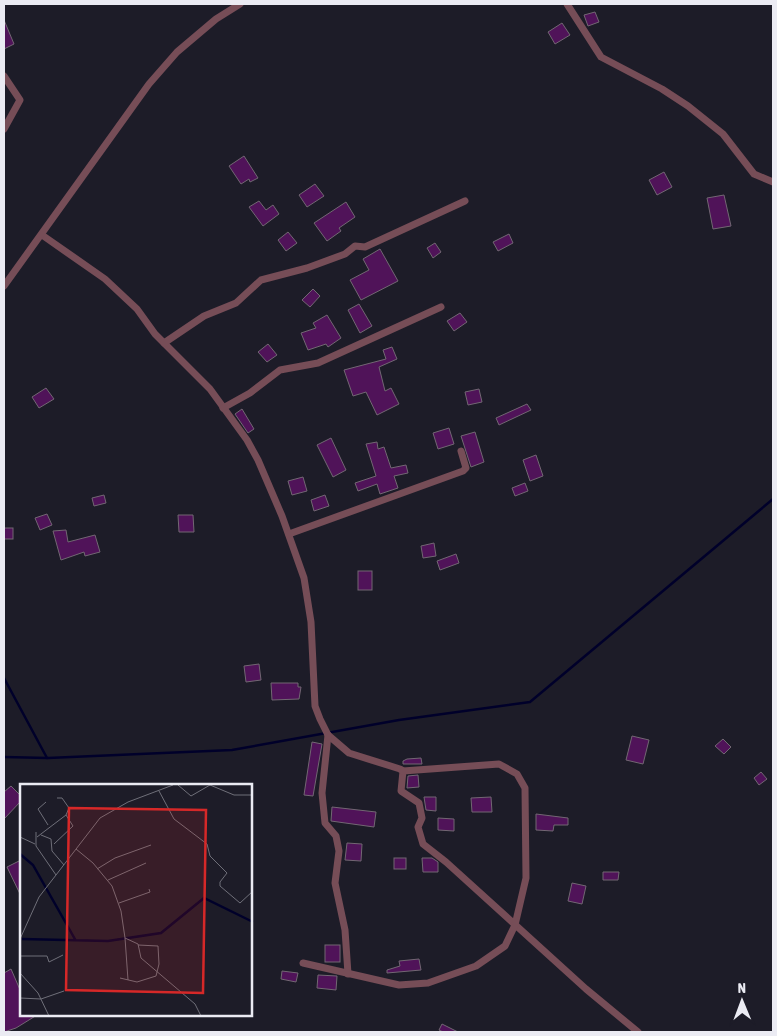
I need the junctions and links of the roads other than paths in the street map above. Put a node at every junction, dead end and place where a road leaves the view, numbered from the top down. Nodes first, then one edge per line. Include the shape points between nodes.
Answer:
1 (240, 4) edge
2 (567, 4) edge
3 (4, 76) edge
4 (4, 129) edge
5 (773, 182) edge
6 (465, 201) dead end
7 (42, 235) junction
8 (4, 286) edge
9 (441, 307) dead end
10 (164, 343) junction
11 (223, 408) junction
12 (461, 451) dead end
13 (289, 534) junction
14 (328, 735) junction
15 (403, 771) junction
16 (515, 925) junction
17 (303, 963) dead end
18 (348, 974) junction
19 (638, 1032) edge

1 - 7 street via 177,52 149,84
2 - 5 street via 601,57 688,106 723,134 754,174
3 - 4 street via 20,100
6 - 10 street via 365,246 355,246 345,254 261,280 236,303 204,316
7 - 8 street
7 - 10 street via 105,278 137,309
9 - 11 street via 318,363 280,370
10 - 11 street via 210,388
11 - 13 street via 258,460
12 - 13 street via 464,471
13 - 14 street via 304,578 312,622 315,706
14 - 15 street via 349,753
14 - 18 street via 322,793 325,823 336,836 339,851 335,883 345,930
15 - 16 street via 401,791 419,803 422,818 418,827 423,844
15 - 16 street via 499,764 517,774 525,788 526,878
16 - 18 street via 506,946 476,966 428,983 400,985
16 - 19 street
17 - 18 street

